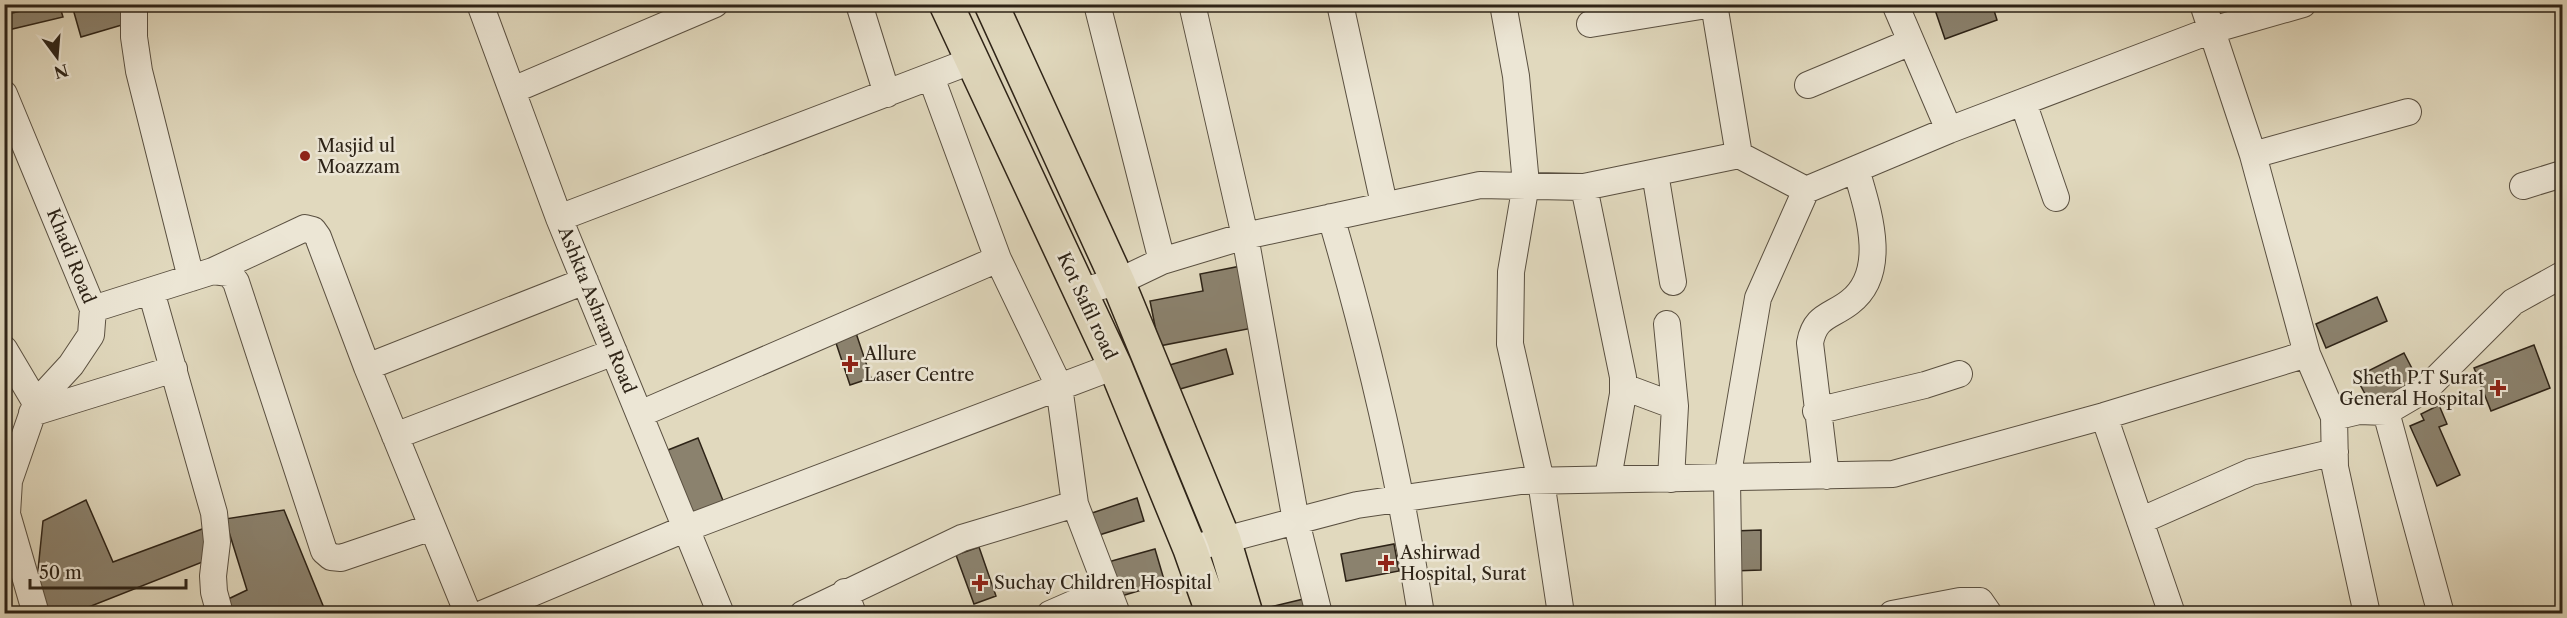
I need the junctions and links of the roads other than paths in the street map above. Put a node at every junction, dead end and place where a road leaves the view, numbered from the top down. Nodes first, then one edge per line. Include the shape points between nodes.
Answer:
1 (134, 4) edge
2 (480, 4) edge
3 (715, 4) edge
4 (859, 4) edge
5 (946, 4) edge
6 (991, 4) edge
7 (1097, 4) edge
8 (1192, 4) edge
9 (1340, 4) edge
10 (1503, 4) edge
11 (1714, 4) edge
12 (1895, 4) edge
13 (2203, 4) edge
14 (2301, 5) edge
15 (1590, 24) dead end
16 (2212, 30) junction
17 (1911, 42) junction
18 (971, 61) junction
19 (931, 77) junction
20 (1808, 85) dead end
21 (513, 90) junction
22 (4, 94) edge
23 (886, 94) junction
24 (2023, 102) junction
25 (2408, 112) dead end
26 (1949, 130) junction
27 (2253, 155) junction
28 (1739, 156) junction
29 (1856, 169) junction
30 (1655, 173) junction
31 (2562, 174) edge
32 (1527, 184) junction
33 (2523, 186) dead end
34 (1584, 188) junction
35 (1806, 190) junction
36 (2056, 198) dead end
37 (1384, 204) junction
38 (1331, 217) junction
39 (559, 218) junction
40 (1245, 236) junction
41 (998, 259) junction
42 (1162, 261) junction
43 (202, 275) junction
44 (2562, 275) edge
45 (585, 280) junction
46 (1118, 282) junction
47 (1672, 282) dead end
48 (151, 291) junction
49 (1081, 291) junction
50 (93, 309) junction
51 (1667, 324) dead end
52 (614, 352) junction
53 (2307, 354) junction
54 (7, 361) edge
55 (1115, 366) junction
56 (367, 367) junction
57 (174, 369) junction
58 (1959, 374) dead end
59 (1059, 386) junction
60 (1623, 387) junction
61 (1675, 406) junction
62 (34, 408) junction
63 (1816, 411) junction
64 (2386, 412) junction
65 (640, 414) junction
66 (2104, 416) junction
67 (2334, 417) junction
68 (395, 436) junction
69 (2335, 452) junction
70 (1826, 476) junction
71 (1608, 478) junction
72 (1671, 479) junction
73 (1727, 479) junction
74 (1541, 481) junction
75 (1402, 498) junction
76 (1075, 504) junction
77 (1296, 521) junction
78 (2140, 521) junction
79 (432, 527) junction
80 (687, 528) junction
81 (1224, 540) junction
82 (1190, 549) junction
83 (1107, 589) junction
84 (849, 603) edge
85 (36, 614) edge
86 (220, 614) edge
87 (468, 614) edge
88 (482, 614) edge
89 (721, 614) edge
90 (803, 614) edge
91 (1050, 614) edge
92 (1117, 614) edge
93 (1213, 614) edge
94 (1246, 614) edge
95 (1319, 614) edge
96 (1421, 614) edge
97 (1561, 614) edge
98 (1730, 614) edge
99 (1892, 614) edge
100 (1989, 614) edge
101 (2172, 614) edge
102 (2367, 614) edge
103 (2441, 614) edge

1 - 43 street via 139,71
2 - 21 street, Ashkta Ashram Road
3 - 21 street
4 - 23 street
5 - 18 main road, Kot Safil road
6 - 46 main road, Kot Safil road
7 - 42 street
8 - 40 street
9 - 37 street
10 - 32 street via 1516,76
11 - 15 street
11 - 28 street
12 - 17 street
13 - 16 street
14 - 16 street
16 - 24 street
16 - 27 street
17 - 20 street
17 - 26 street
18 - 19 street
18 - 49 main road, Kot Safil road
19 - 23 street
19 - 41 street
21 - 39 street, Ashkta Ashram Road
22 - 50 street, Khadi Road
23 - 39 street
24 - 26 street
24 - 36 street
25 - 27 street
26 - 29 street
27 - 53 street
28 - 30 street
28 - 35 street
29 - 35 street
29 - 63 street via 1870,225 1872,257 1860,292 1851,302 1817,322 1812,331
30 - 34 street
30 - 47 street
31 - 33 street
32 - 34 street
32 - 37 street via 1480,185
32 - 74 street via 1511,272 1510,344
34 - 60 street via 1621,360
35 - 73 street via 1758,298
37 - 38 street
38 - 40 street
38 - 75 street via 1356,302
39 - 45 street, Ashkta Ashram Road
40 - 42 street
40 - 77 street
41 - 59 street
41 - 65 street
42 - 46 street
43 - 48 street
43 - 56 street via 305,228 313,230
43 - 79 street via 229,273 236,282 324,551 341,558
44 - 64 street via 2513,302 2427,388
45 - 52 street, Ashkta Ashram Road
45 - 56 street
46 - 49 street
46 - 81 main road, Kot Safil road
48 - 50 street
48 - 57 street
49 - 55 main road, Kot Safil road
50 - 62 street, Khadi Road via 91,335 71,366
51 - 61 street
52 - 65 street, Ashkta Ashram Road
52 - 68 street
53 - 66 street
53 - 67 street
54 - 62 street
55 - 59 street
55 - 82 main road, Kot Safil road
56 - 68 street
57 - 62 street
57 - 86 street via 214,513 218,542 213,584
58 - 63 street
59 - 76 street
59 - 80 street
60 - 61 street
60 - 71 street
61 - 72 street
62 - 85 street, Khadi Road via 9,481 7,514
63 - 70 street
64 - 67 street via 2359,411
64 - 103 street
65 - 80 street, Ashkta Ashram Road
66 - 70 street via 1893,474
66 - 78 street
67 - 69 street
68 - 79 street
69 - 78 street via 2251,472
69 - 102 street
70 - 73 street
71 - 72 street
71 - 74 street
72 - 73 street
73 - 98 street
74 - 75 street via 1521,480
74 - 97 street
75 - 77 street
75 - 96 street
76 - 83 street
76 - 84 street via 962,538
77 - 81 street
77 - 95 street
78 - 101 street
79 - 87 street
80 - 88 street
80 - 89 street, Ashkta Ashram Road
81 - 82 street
81 - 94 main road, Kot Safil road
82 - 93 main road, Kot Safil road
83 - 91 street
83 - 92 street
84 - 90 street
99 - 100 street via 1980,601

